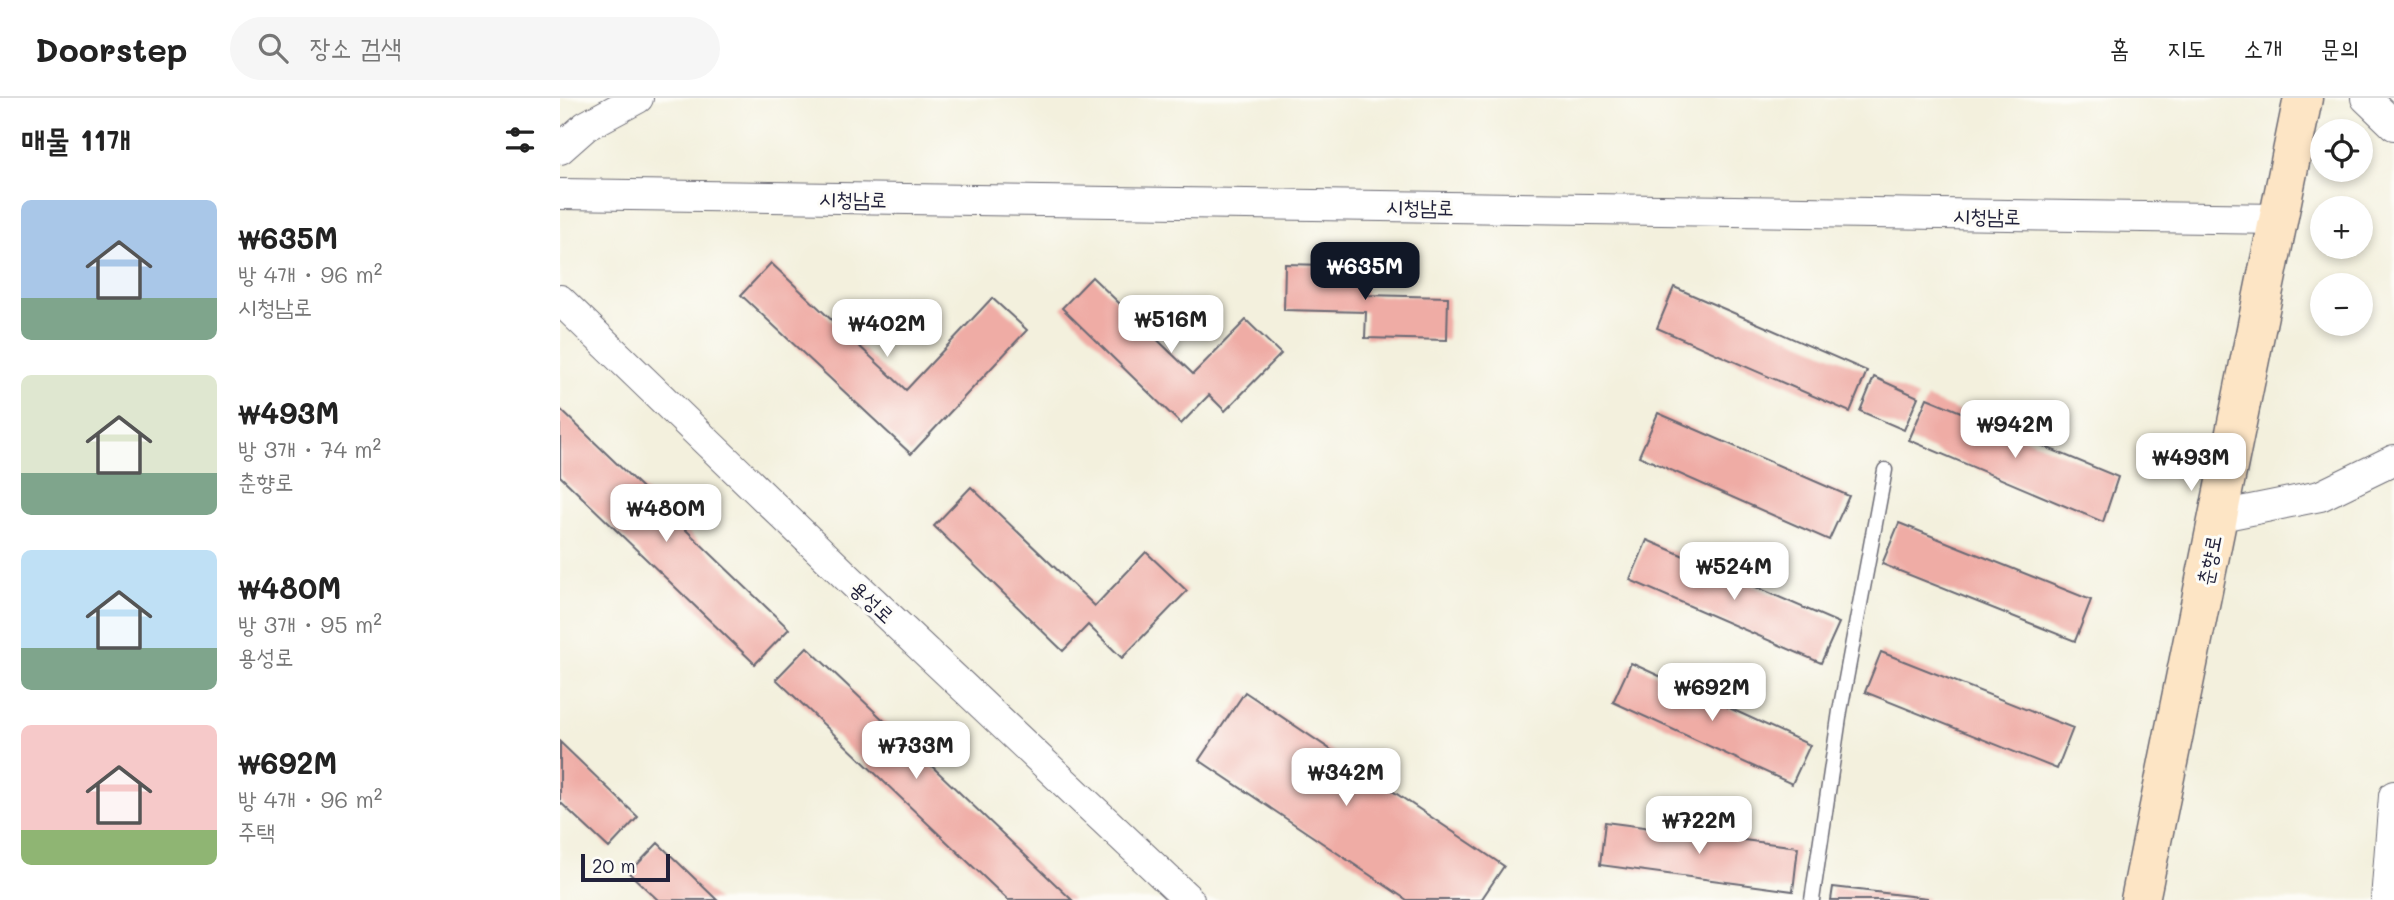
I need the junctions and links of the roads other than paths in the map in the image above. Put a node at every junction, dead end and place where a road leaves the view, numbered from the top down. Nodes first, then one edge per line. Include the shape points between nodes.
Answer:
1 (638, 98) edge
2 (2303, 98) edge
3 (2366, 98) edge
4 (2394, 125) edge
5 (560, 149) edge
6 (560, 194) edge
7 (2280, 219) junction
8 (560, 300) edge
9 (2394, 460) edge
10 (1885, 470) dead end
11 (2216, 517) junction
12 (2394, 796) edge
13 (1189, 900) edge
14 (1812, 900) edge
15 (2140, 900) edge
16 (2386, 900) edge

1 - 5 street via 586,126
2 - 7 street, 춘향로
3 - 4 street
6 - 7 street, 시청남로
7 - 11 street, 춘향로
8 - 13 street, 용성로
9 - 11 street via 2320,496
10 - 14 lane via 1840,711
11 - 15 street, 춘향로
12 - 16 street

